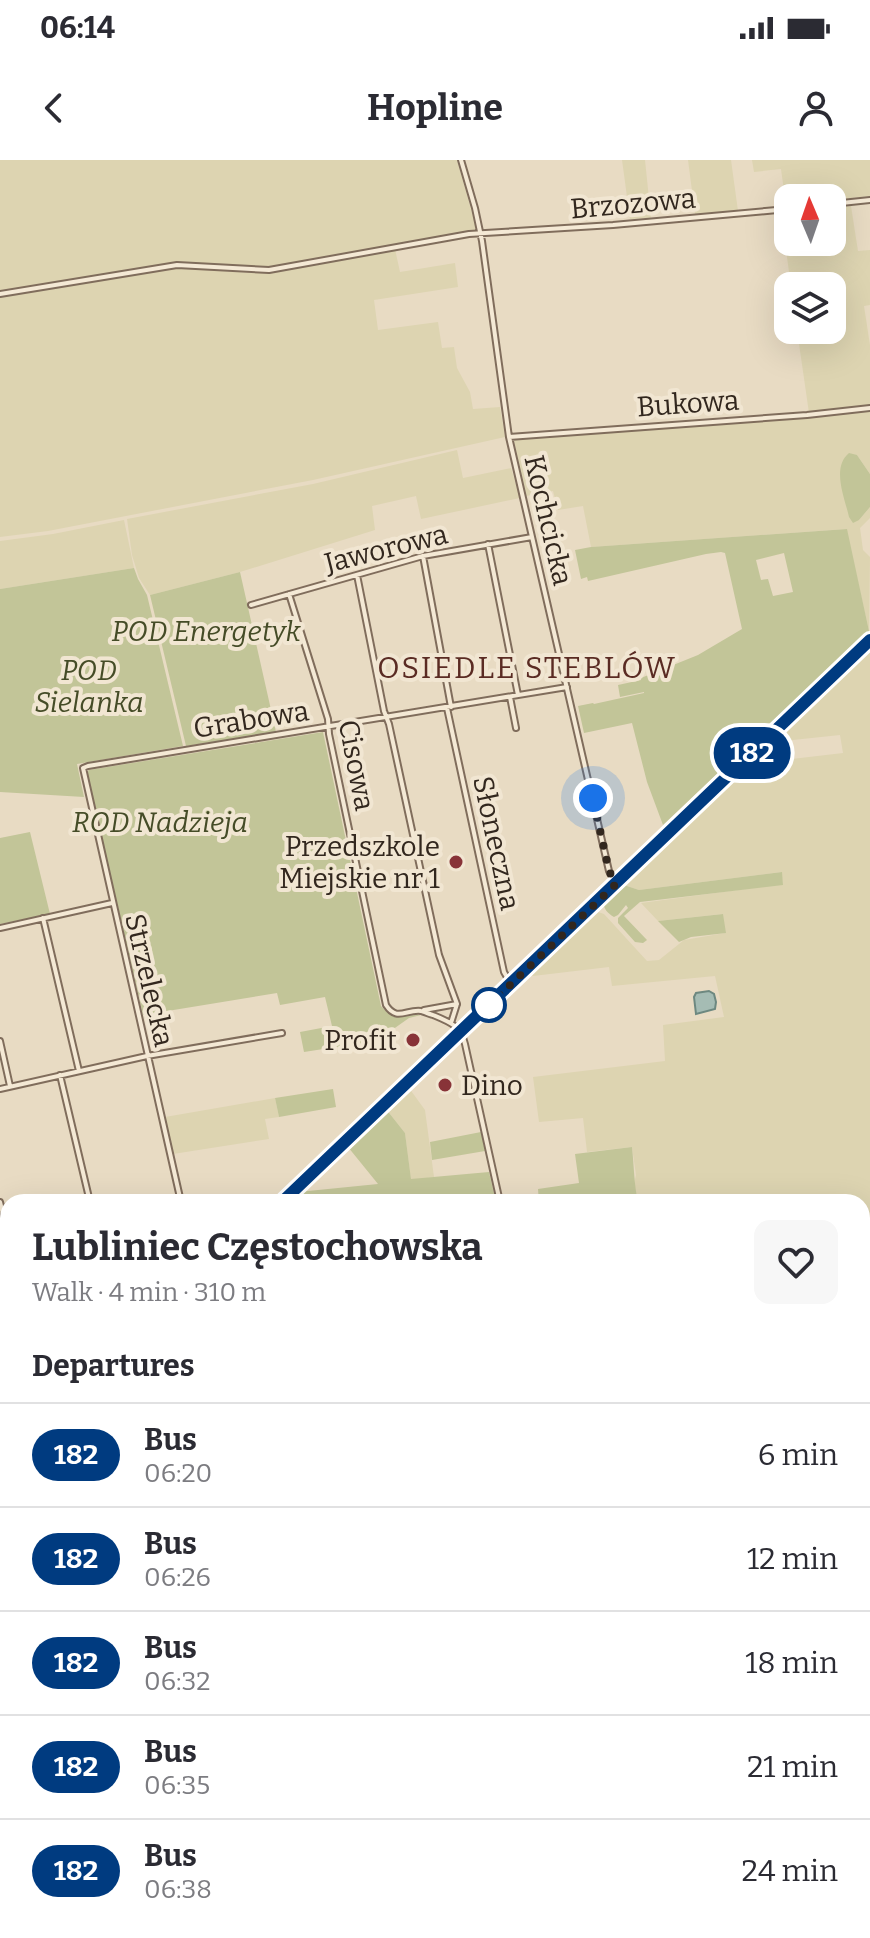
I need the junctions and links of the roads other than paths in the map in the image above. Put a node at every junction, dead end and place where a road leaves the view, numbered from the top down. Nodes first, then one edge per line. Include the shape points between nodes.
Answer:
1 (461, 160) edge
2 (870, 200) edge
3 (846, 203) edge
4 (774, 210) edge
5 (480, 234) junction
6 (0, 294) edge
7 (870, 408) edge
8 (509, 437) junction
9 (532, 537) junction
10 (488, 544) junction
11 (423, 556) junction
12 (357, 575) junction
13 (289, 594) junction
14 (251, 605) dead end
15 (869, 642) edge
16 (567, 687) junction
17 (518, 696) junction
18 (510, 697) junction
19 (449, 707) junction
20 (386, 717) junction
21 (329, 727) junction
22 (516, 728) dead end
23 (84, 767) joint
24 (616, 884) junction
25 (112, 903) junction
26 (43, 918) junction
27 (0, 928) edge
28 (511, 984) junction
29 (457, 1004) junction
30 (422, 1010) junction
31 (451, 1023) junction
32 (461, 1031) junction
33 (282, 1033) dead end
34 (0, 1041) edge
35 (147, 1056) junction
36 (79, 1071) junction
37 (60, 1075) junction
38 (11, 1086) junction
39 (0, 1089) edge
40 (88, 1194) edge
41 (179, 1194) edge
42 (290, 1194) edge
43 (498, 1194) edge

1 - 5 street, Kochcicka
2 - 3 street
4 - 5 street, Brzozowa
5 - 6 street, Brzozowa via 269,270 177,265
5 - 8 street, Kochcicka
7 - 8 street, Bukowa
8 - 9 street, Kochcicka
9 - 10 street, Jaworowa
9 - 16 street, Kochcicka
10 - 11 street, Jaworowa
10 - 17 street
11 - 12 street, Jaworowa
11 - 19 street, Słoneczna
12 - 13 street, Jaworowa
12 - 20 street
13 - 14 street, Jaworowa
13 - 21 street, Cisowa
15 - 24 main road
16 - 17 street, Grabowa
16 - 24 street, Kochcicka
17 - 18 street, Grabowa
18 - 19 street, Grabowa
18 - 22 street
19 - 20 street, Grabowa
19 - 28 street, Słoneczna via 504,972
20 - 21 street, Grabowa
20 - 29 street via 439,955
21 - 23 street, Grabowa
21 - 30 street, Cisowa via 386,1005 397,1014
23 - 25 street, Strzelecka
24 - 28 main road
25 - 26 street
25 - 35 street, Strzelecka
26 - 27 street
26 - 36 street
28 - 32 main road
29 - 30 street
29 - 31 street
30 - 31 street, Cisowa
31 - 32 street, Cisowa
32 - 42 main road
32 - 43 street
33 - 35 street
34 - 38 street
35 - 36 street
35 - 41 street, Strzelecka
36 - 37 street
37 - 38 street
37 - 40 street
38 - 39 street

